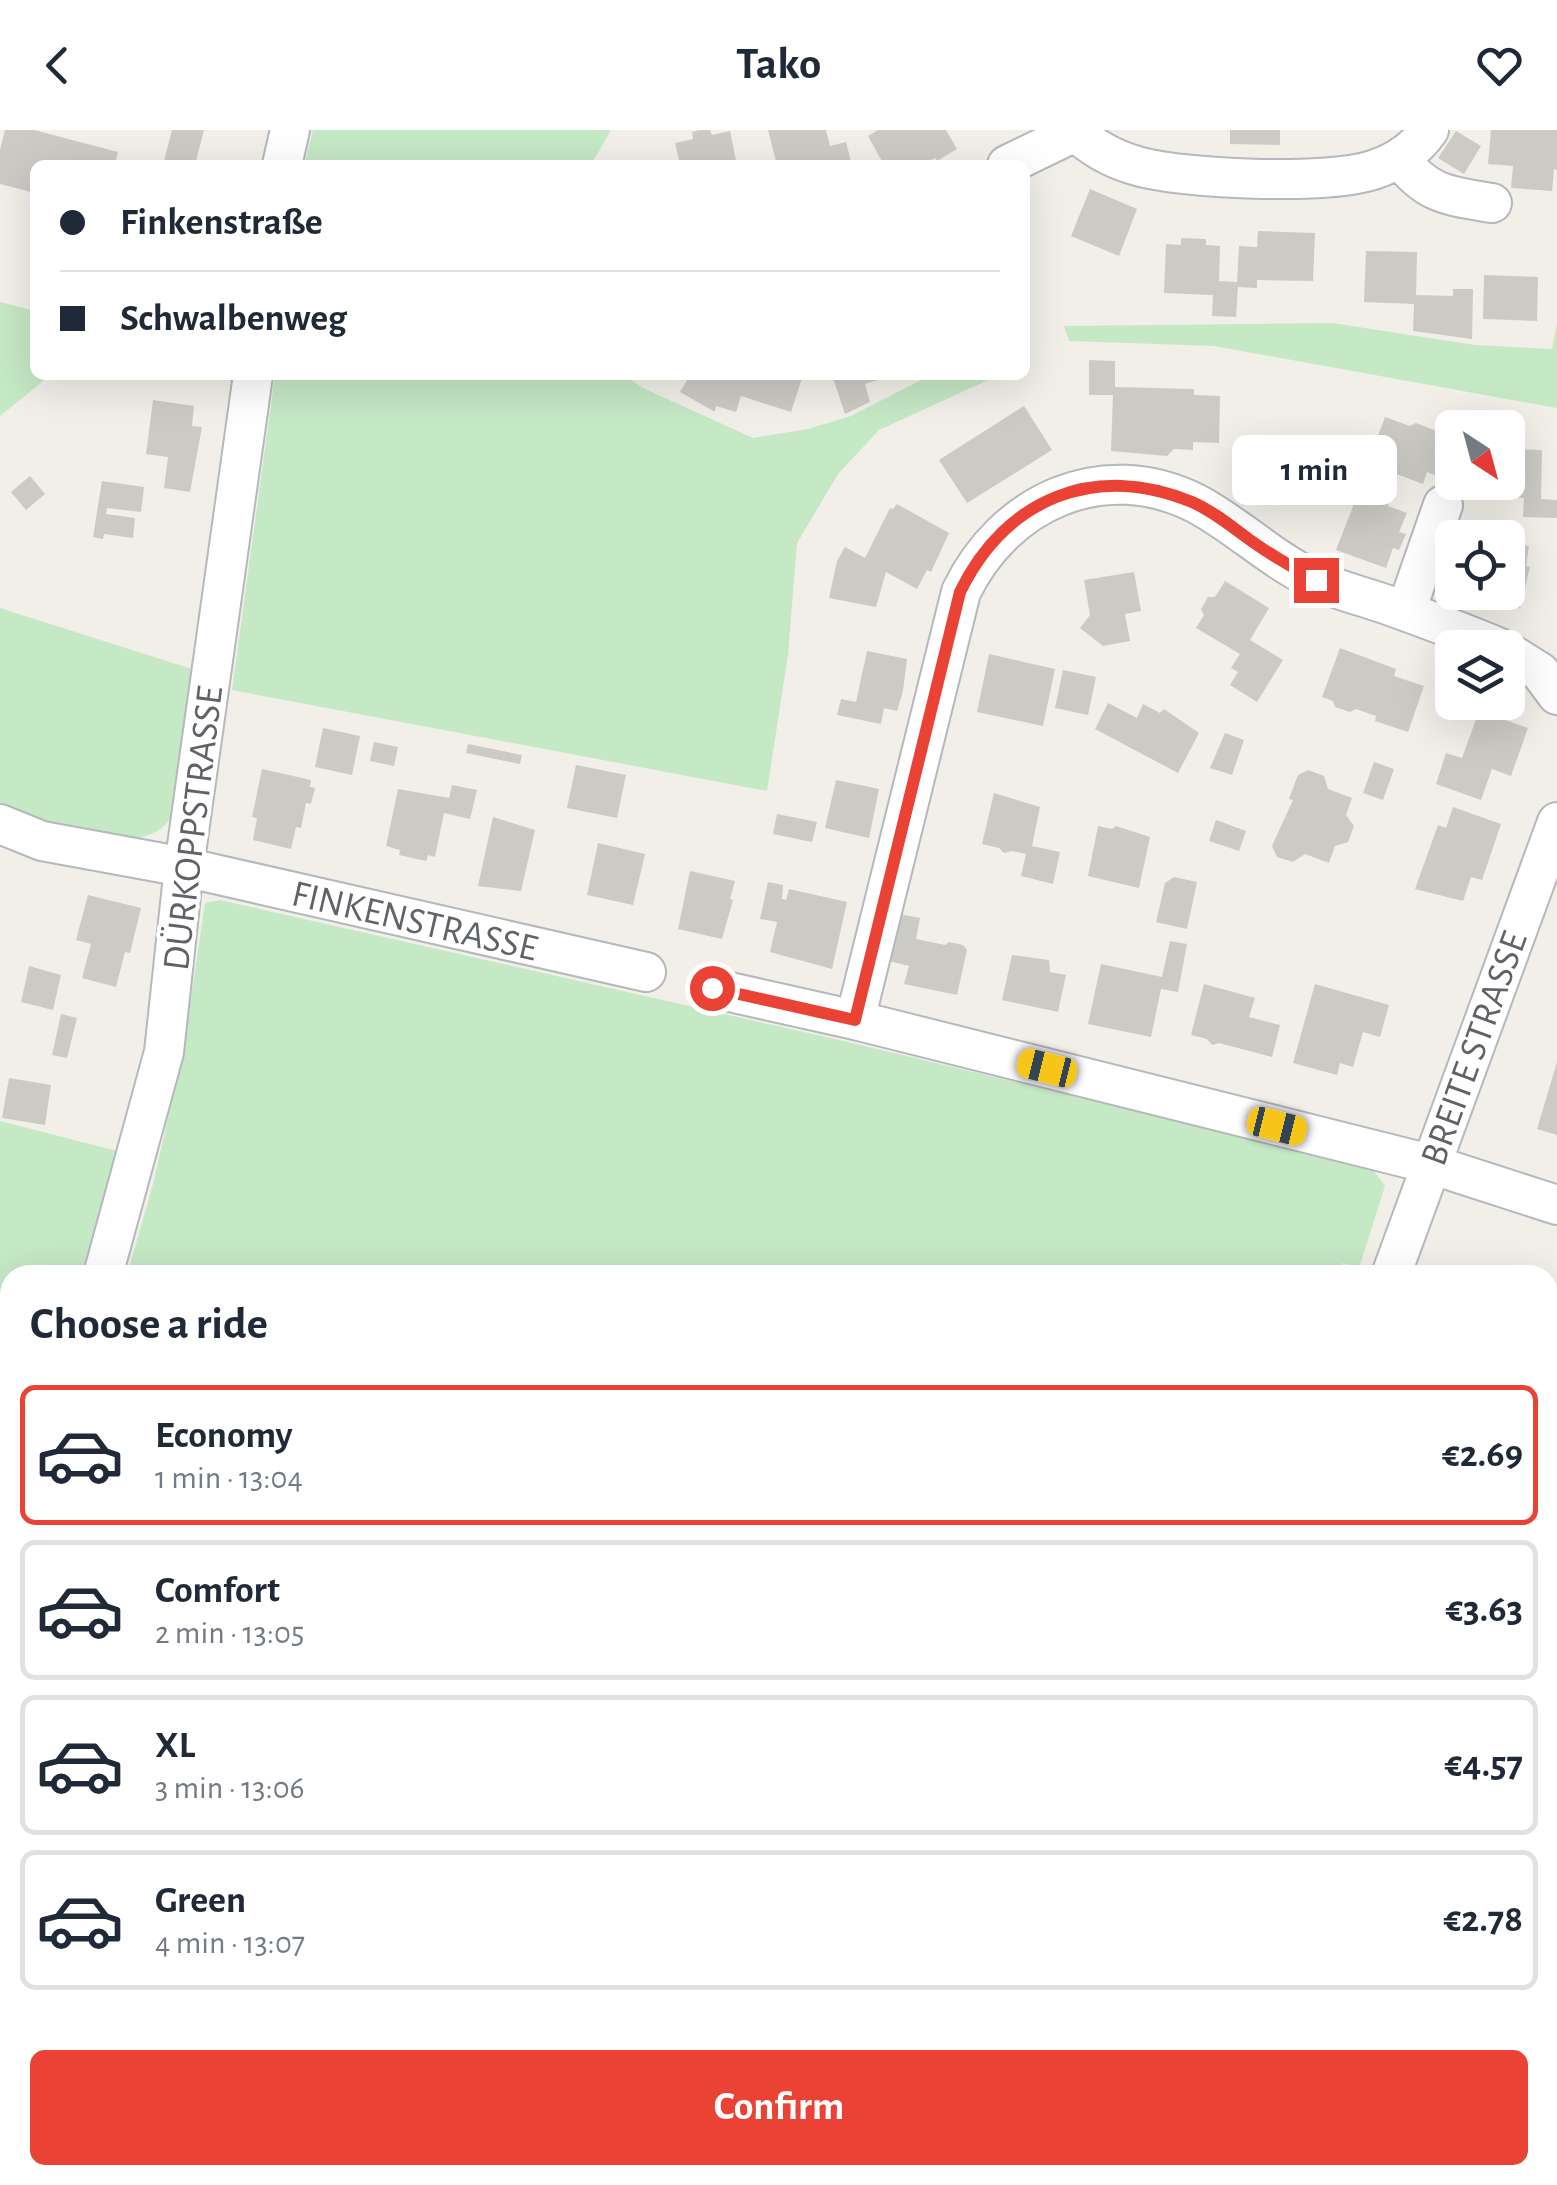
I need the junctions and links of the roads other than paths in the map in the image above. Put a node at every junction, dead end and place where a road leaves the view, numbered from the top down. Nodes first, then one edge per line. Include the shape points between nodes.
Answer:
1 (290, 130) edge
2 (1429, 130) edge
3 (1075, 131) edge
4 (1400, 158) junction
5 (283, 160) edge
6 (1017, 160) edge
7 (1492, 203) dead end
8 (252, 380) edge
9 (1443, 504) dead end
10 (1406, 611) junction
11 (1454, 630) edge
12 (1525, 663) edge
13 (1557, 695) edge
14 (1557, 822) edge
15 (0, 824) edge
16 (184, 868) junction
17 (646, 972) dead end
18 (712, 988) dead end
19 (855, 1020) junction
20 (1430, 1164) junction
21 (1557, 1205) edge
22 (106, 1265) edge
23 (1395, 1265) edge

1 - 5 street
2 - 4 street
3 - 4 street via 1132,165 1179,174 1324,179
3 - 6 street
4 - 7 street via 1425,186
8 - 16 street, DÜRKOPPSTRASSE
9 - 10 street
10 - 11 street
10 - 19 street via 1316,580 1195,503 1154,490 1082,488 1025,513 975,562 960,592
12 - 13 street
14 - 20 street, BREITE STRASSE
15 - 16 street, FINKENSTRASSE via 42,841
16 - 17 street, FINKENSTRASSE
16 - 22 street, DÜRKOPPSTRASSE via 164,1052
18 - 19 street
19 - 20 street
20 - 21 street
20 - 23 street, BREITE STRASSE

